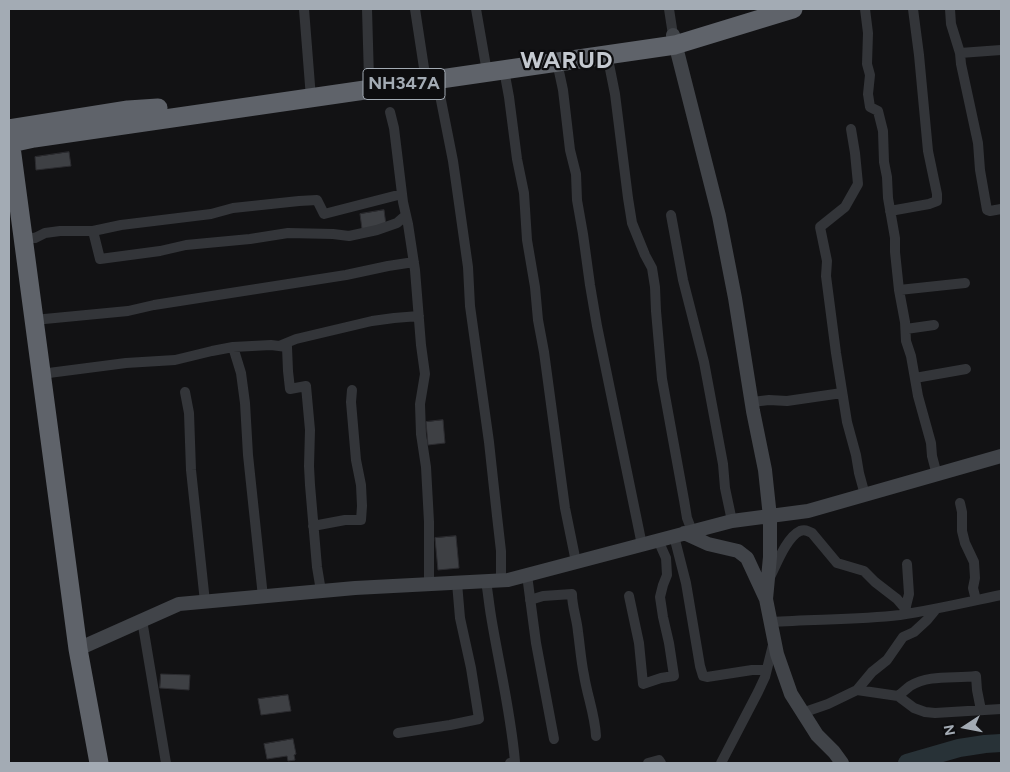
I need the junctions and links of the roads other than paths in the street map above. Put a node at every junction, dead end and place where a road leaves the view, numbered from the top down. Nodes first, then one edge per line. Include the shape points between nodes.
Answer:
1 (304, 9) edge
2 (367, 9) edge
3 (415, 9) edge
4 (476, 9) edge
5 (669, 9) edge
6 (761, 9) edge
7 (793, 9) edge
8 (865, 9) edge
9 (914, 9) edge
10 (950, 9) edge
11 (674, 40) junction
12 (1001, 50) edge
13 (960, 53) junction
14 (607, 54) junction
15 (557, 62) junction
16 (492, 68) junction
17 (429, 77) junction
18 (370, 83) junction
19 (310, 93) junction
20 (390, 112) dead end
21 (851, 130) dead end
22 (9, 135) edge
23 (402, 194) junction
24 (1001, 208) edge
25 (890, 212) junction
26 (406, 215) junction
27 (671, 215) dead end
28 (93, 231) junction
29 (23, 237) junction
30 (414, 262) junction
31 (965, 283) dead end
32 (899, 290) junction
33 (419, 316) junction
34 (34, 320) junction
35 (934, 324) dead end
36 (906, 329) junction
37 (279, 346) junction
38 (232, 348) junction
39 (966, 369) dead end
40 (41, 374) junction
41 (914, 378) junction
42 (352, 390) dead end
43 (185, 392) dead end
44 (842, 393) junction
45 (752, 402) junction
46 (1001, 456) edge
47 (937, 475) junction
48 (865, 495) junction
49 (960, 503) dead end
50 (770, 517) junction
51 (732, 521) junction
52 (313, 526) junction
53 (683, 534) junction
54 (658, 540) junction
55 (642, 545) junction
56 (576, 562) junction
57 (906, 564) dead end
58 (527, 575) junction
59 (500, 580) junction
60 (768, 580) junction
61 (486, 581) junction
62 (457, 583) junction
63 (429, 584) junction
64 (321, 591) junction
65 (1001, 595) edge
66 (263, 596) junction
67 (629, 596) dead end
68 (766, 599) junction
69 (530, 600) junction
70 (976, 600) junction
71 (205, 602) junction
72 (936, 609) junction
73 (907, 611) junction
74 (142, 620) junction
75 (771, 622) junction
76 (774, 639) junction
77 (78, 649) junction
78 (766, 670) junction
79 (857, 690) junction
80 (898, 696) junction
81 (1001, 709) edge
82 (981, 710) junction
83 (802, 713) junction
84 (398, 733) dead end
85 (596, 736) dead end
86 (554, 739) dead end
87 (838, 758) edge
88 (99, 763) edge
89 (166, 763) edge
90 (510, 763) edge
91 (648, 763) edge
92 (661, 763) edge
93 (720, 763) edge

1 - 19 street
2 - 18 street
3 - 17 street
4 - 16 street
5 - 11 street
6 - 11 highway
7 - 11 highway, NH347A
8 - 25 street via 870,75 868,94 870,107 878,111 883,131
9 - 25 street via 928,151 937,201
10 - 13 street
11 - 14 highway, NH347A
11 - 16 highway
11 - 45 street via 719,216
12 - 13 street
13 - 24 street via 987,210
14 - 15 highway, NH347A
14 - 53 street via 632,223 652,268 656,288 662,379 687,518
15 - 16 highway, NH347A
15 - 55 street via 597,326
16 - 17 highway, NH347A
16 - 56 street via 509,97 565,508
17 - 18 highway, NH347A
17 - 59 street via 443,108 468,267 470,306 501,551
18 - 19 highway, NH347A
19 - 22 highway, NH347A via 34,138
20 - 23 street
21 - 44 street via 858,184 845,206 820,227
22 - 29 highway, NH347A
23 - 26 street
23 - 28 street via 324,214 317,200 299,201
25 - 32 street
26 - 28 street via 397,223 349,236 288,233 100,259
26 - 30 street
27 - 51 street via 683,280 704,362
28 - 29 street via 60,231 35,238
29 - 34 highway, NH347A
30 - 33 street
30 - 34 street via 128,311
31 - 32 street
32 - 36 street
33 - 37 street via 372,321
33 - 63 street via 425,374 420,404 429,522
34 - 40 highway, NH347A
35 - 36 street
36 - 41 street
37 - 38 street
37 - 52 street via 287,347 290,389 306,386
38 - 40 street via 175,360
38 - 66 street via 241,373 245,403
39 - 41 street
40 - 77 highway, NH347A
41 - 47 street
42 - 52 street via 361,520
43 - 71 street
44 - 45 street
44 - 48 street
45 - 50 street
46 - 47 street
47 - 48 street
48 - 50 street via 808,511
49 - 70 street via 962,531 974,562
50 - 51 street
50 - 60 street
51 - 53 street
52 - 64 street
53 - 54 street
53 - 68 street via 738,551 747,558
53 - 78 street via 686,583 703,676
54 - 55 street
54 - 67 street via 666,558 667,575 660,597 674,676 643,684
55 - 56 street
56 - 58 street
57 - 73 street
58 - 59 street
58 - 69 street
59 - 61 street
60 - 68 street
60 - 73 street via 793,536 807,530 837,563 864,571
61 - 62 street
61 - 90 street via 508,708 515,762
62 - 63 street
62 - 84 street via 460,618 479,719
63 - 64 street
64 - 66 street
65 - 70 street
66 - 71 street
68 - 75 street
69 - 85 street via 572,594
69 - 86 street
70 - 72 street
71 - 74 street via 179,604
72 - 73 street
72 - 79 street via 914,632 903,637 887,660
73 - 75 street via 834,620
74 - 77 street
74 - 89 street
75 - 76 street
76 - 78 street
76 - 83 street via 791,694
77 - 88 highway, NH347A
78 - 93 street via 758,692
79 - 80 street
79 - 83 street
80 - 82 street via 925,712
80 - 82 street via 924,680 976,676
81 - 82 street
83 - 87 street via 816,735
91 - 92 street via 659,760

